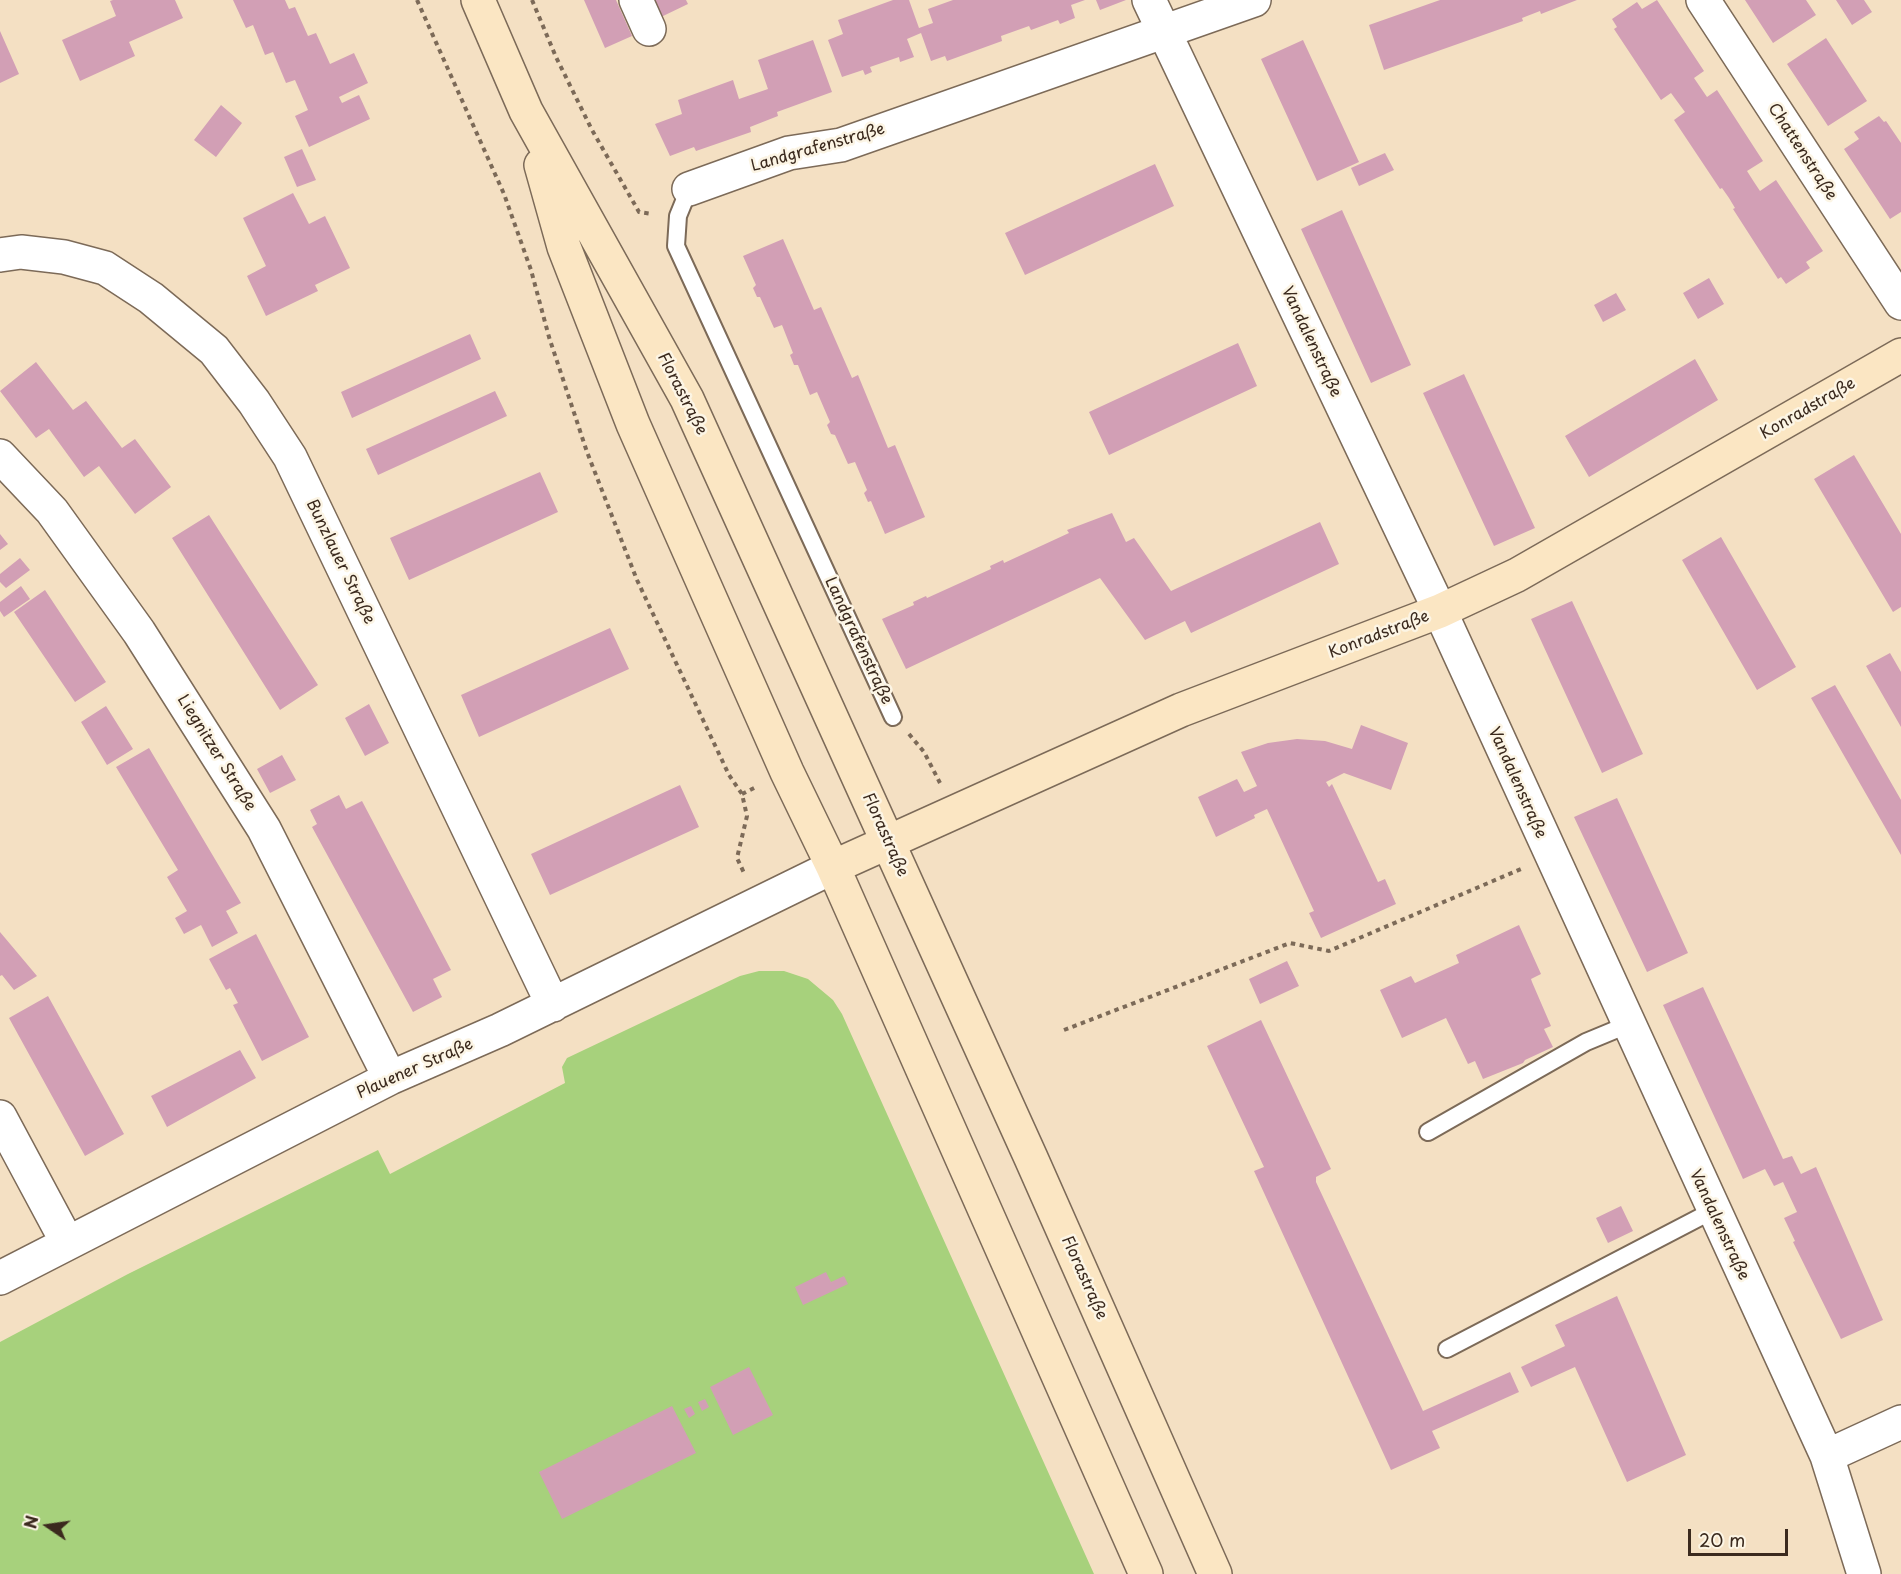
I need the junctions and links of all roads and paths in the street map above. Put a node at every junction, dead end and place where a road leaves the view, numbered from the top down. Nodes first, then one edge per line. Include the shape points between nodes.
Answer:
1 (417, 0) edge
2 (478, 0) edge
3 (532, 0) edge
4 (1149, 0) edge
5 (1254, 0) edge
6 (1703, 0) edge
7 (1163, 32) junction
8 (526, 111) junction
9 (683, 203) junction
10 (0, 255) edge
11 (1901, 303) edge
12 (1901, 355) edge
13 (0, 456) edge
14 (1440, 611) junction
15 (893, 717) dead end
16 (888, 842) junction
17 (1551, 856) junction
18 (833, 867) junction
19 (758, 902) junction
20 (553, 1005) junction
21 (1627, 1025) junction
22 (1064, 1030) dead end
23 (390, 1078) junction
24 (0, 1118) edge
25 (1428, 1132) dead end
26 (1712, 1210) junction
27 (66, 1242) junction
28 (0, 1278) edge
29 (1447, 1349) dead end
30 (1901, 1422) edge
31 (1827, 1456) junction
32 (1146, 1574) edge
33 (1215, 1574) edge
34 (1864, 1574) edge

1 - 19 path via 504,194 587,452 637,580 729,775 742,794 747,816 737,858
2 - 8 main road, Florastraße
3 - 9 path via 556,57 639,213
4 - 7 street, Vandalenstraße
5 - 7 street, Landgrafenstraße
6 - 11 street, Chattenstraße
7 - 9 street, Landgrafenstraße via 841,145 789,153
7 - 14 street, Vandalenstraße
8 - 16 main road, Florastraße via 687,399
8 - 18 main road, Florastraße via 564,247 633,424
9 - 15 lane, Landgrafenstraße via 676,246
10 - 20 street, Bunzlauer Straße via 21,252 64,257 105,268 150,298 214,350 254,402 290,457
12 - 14 main road, Konradstraße via 1527,570
13 - 23 street, Liegnitzer Straße via 52,511 140,632 264,830
14 - 16 main road, Konradstraße via 1182,710
14 - 17 street, Vandalenstraße
16 - 18 main road, Konradstraße
16 - 33 main road, Florastraße
17 - 21 street, Vandalenstraße
17 - 22 path via 1329,951 1290,943
18 - 19 street, Plauener Straße
18 - 32 main road, Florastraße
19 - 20 street, Plauener Straße
20 - 23 street, Plauener Straße
21 - 25 lane via 1586,1042
21 - 26 street, Vandalenstraße
23 - 27 street, Plauener Straße
24 - 27 street
26 - 29 lane
26 - 31 street, Vandalenstraße
27 - 28 street, Plauener Straße
30 - 31 street
31 - 34 street, Vandalenstraße

